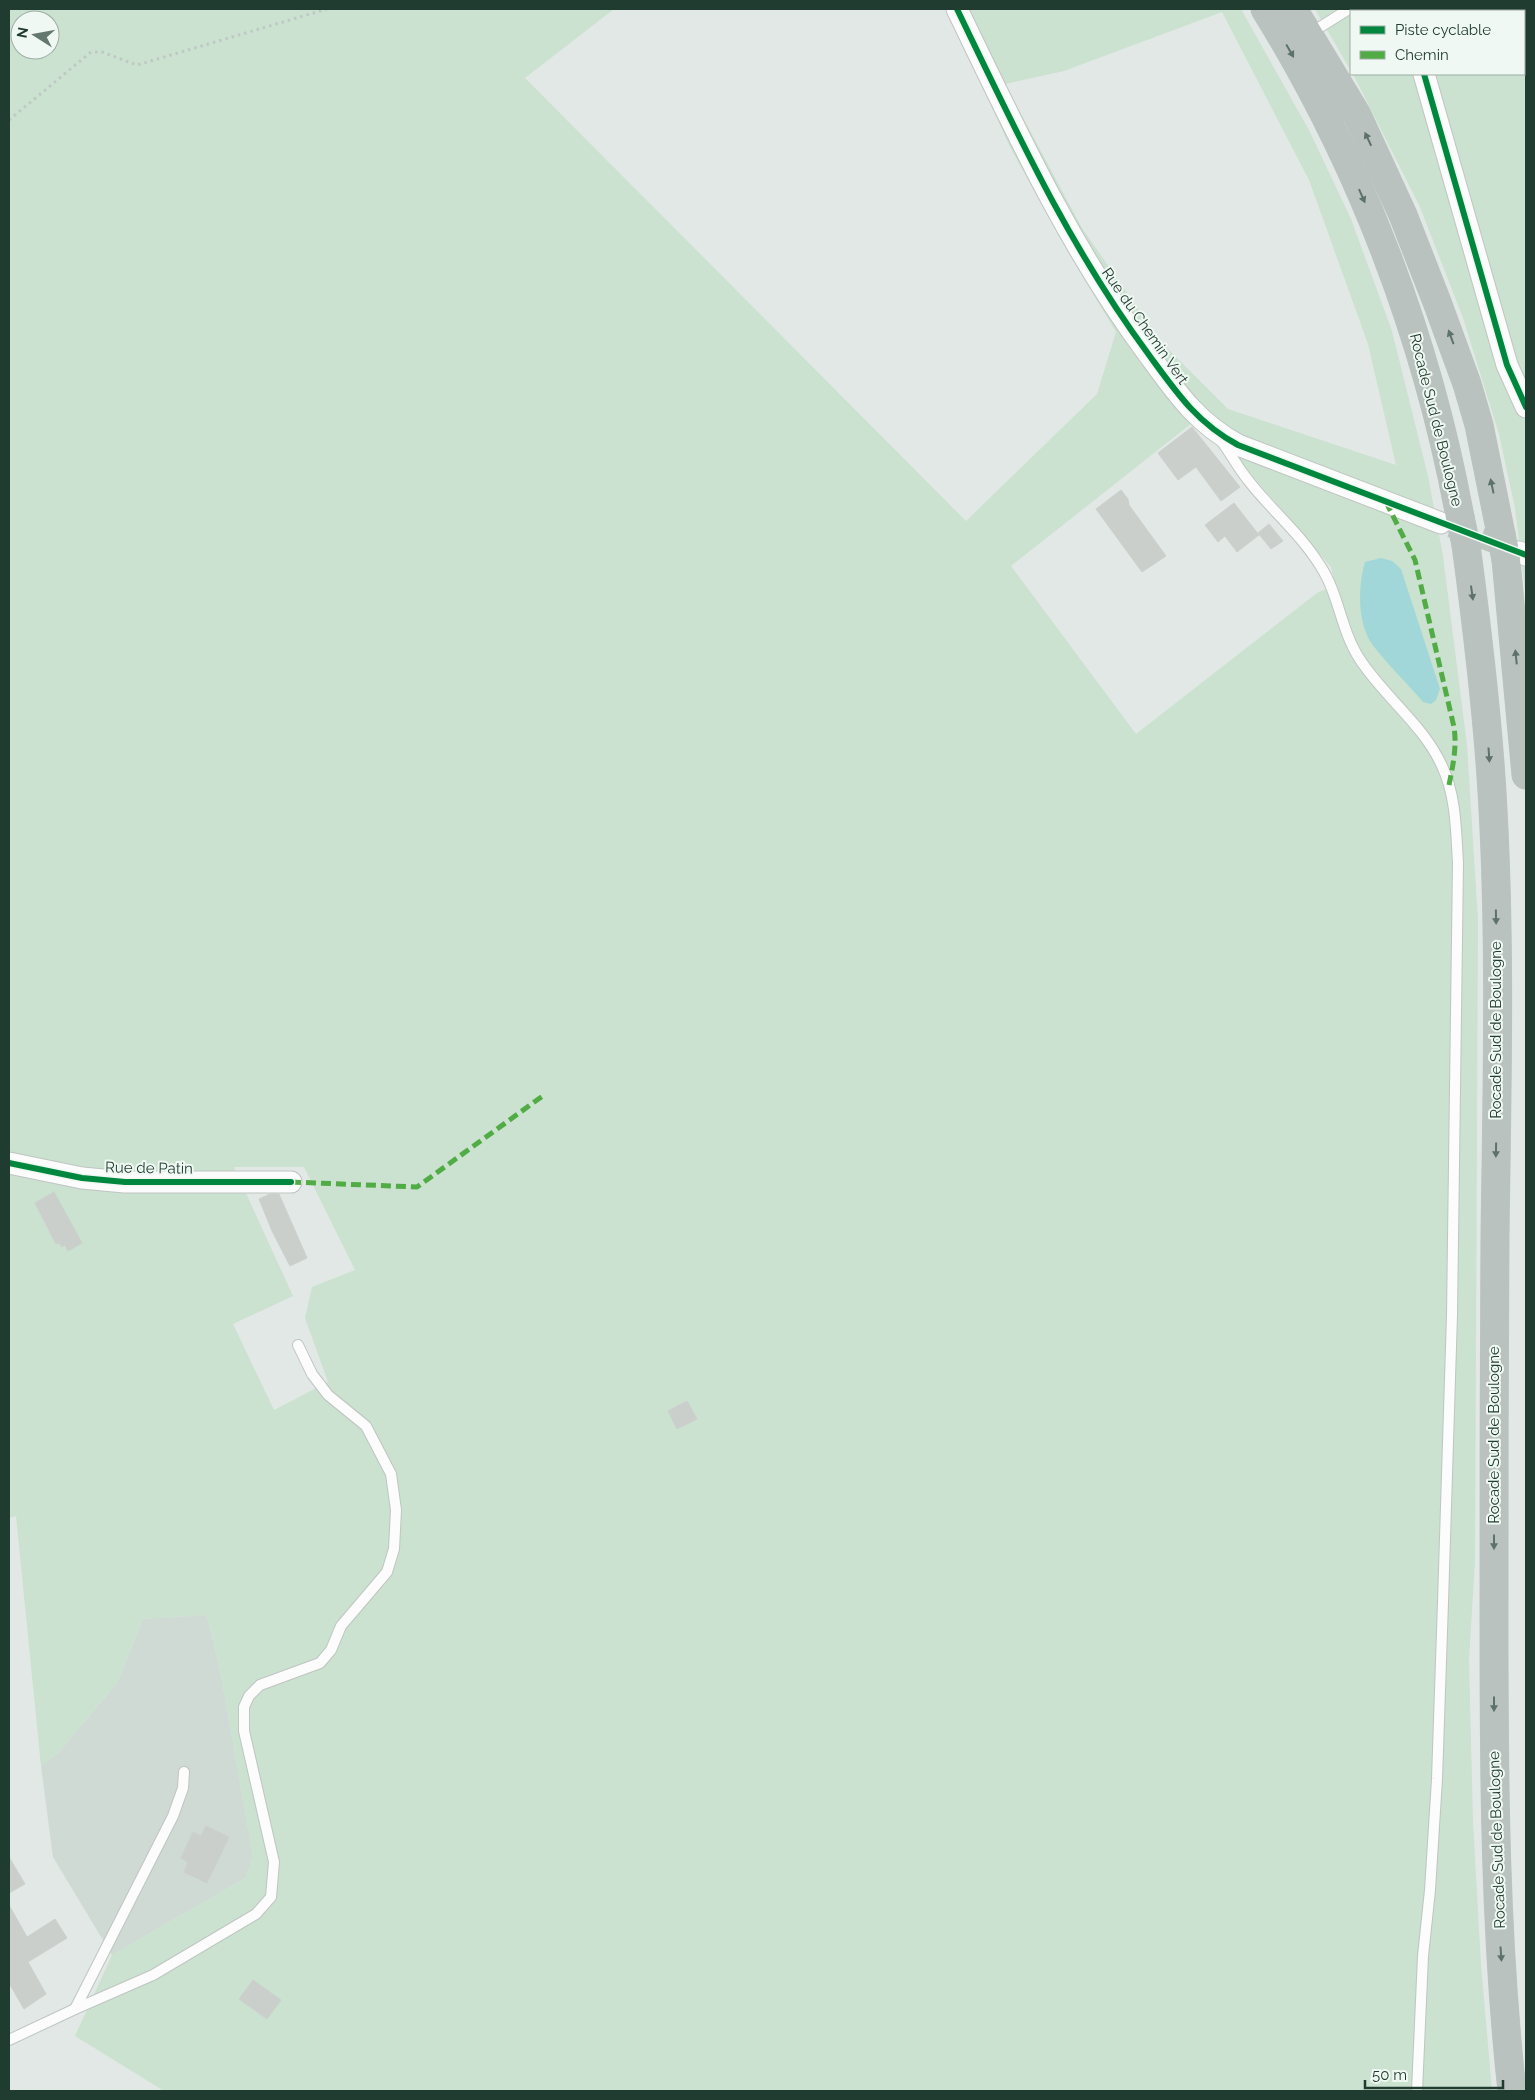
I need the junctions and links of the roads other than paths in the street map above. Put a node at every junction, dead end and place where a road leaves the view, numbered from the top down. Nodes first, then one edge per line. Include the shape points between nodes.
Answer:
1 (957, 9) edge
2 (1265, 9) edge
3 (1293, 9) edge
4 (1348, 9) edge
5 (1309, 34) junction
6 (1424, 75) edge
7 (1526, 407) edge
8 (1218, 434) junction
9 (1451, 520) junction
10 (1513, 550) edge
11 (1526, 775) edge
12 (9, 1163) edge
13 (291, 1182) dead end
14 (298, 1345) dead end
15 (184, 1772) dead end
16 (75, 2010) junction
17 (9, 2040) edge
18 (1418, 2091) edge
19 (1512, 2091) edge

1 - 8 street, Rue du Chemin Vert via 1054,208 1087,264 1129,329 1181,399
2 -> 9 highway, Rocade Sud de Boulogne via 1320,105 1379,235 1401,294 1438,415
3 - 5 highway
4 - 5 lane
10 -> 5 highway via 1467,384 1438,302 1357,115
6 - 7 street via 1507,365
8 - 9 street, Rue du Chemin Vert via 1260,454
8 - 18 lane via 1248,480 1314,555 1332,586 1350,644 1434,752 1449,785 1455,823 1458,863 1452,1315 1437,1779 1423,1956
9 -> 19 highway, Rocade Sud de Boulogne, bridge via 1466,545 1483,680 1492,792 1497,995 1494,1802
11 -> 10 highway
12 - 13 street, Rue de Patin via 82,1178 125,1182
14 - 16 lane via 312,1374 328,1395 366,1426 391,1474 396,1510 394,1549 387,1572 340,1626 332,1650 320,1663 260,1686 244,1707 244,1730 274,1862 272,1897 256,1914 153,1975
15 - 16 lane via 183,1788 173,1816
16 - 17 lane

